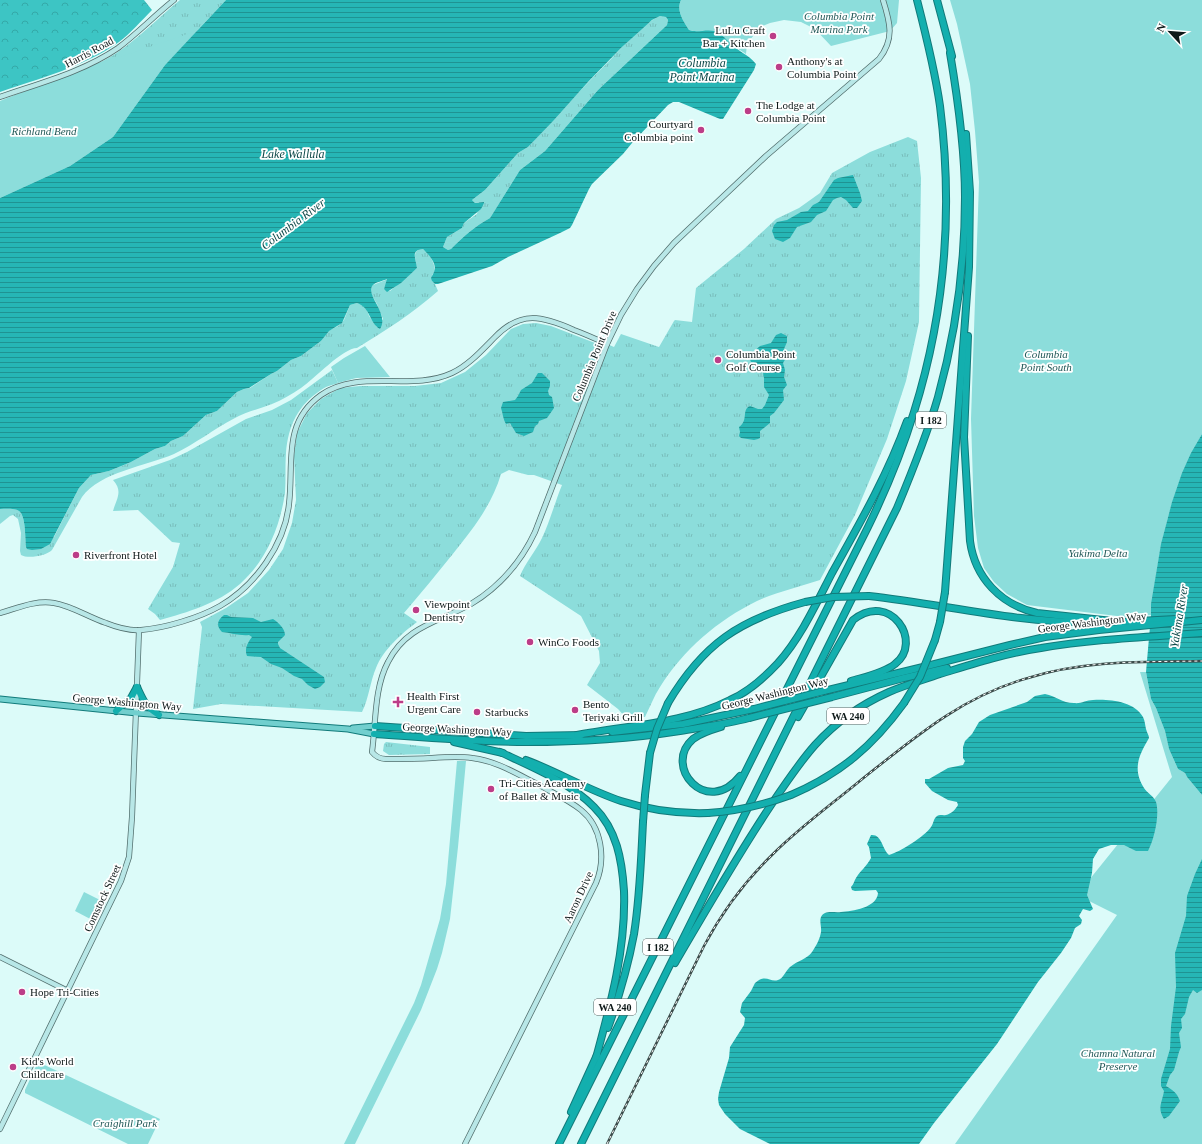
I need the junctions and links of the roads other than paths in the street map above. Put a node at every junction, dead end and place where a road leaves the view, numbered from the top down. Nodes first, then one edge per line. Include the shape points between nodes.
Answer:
1 (174, 0) edge
2 (883, 0) edge
3 (917, 0) edge
4 (937, 0) edge
5 (950, 53) junction
6 (0, 97) edge
7 (966, 309) junction
8 (607, 344) junction
9 (924, 374) junction
10 (0, 613) edge
11 (1202, 619) edge
12 (1122, 622) junction
13 (1132, 624) junction
14 (139, 630) junction
15 (1202, 633) edge
16 (989, 659) junction
17 (137, 686) junction
18 (824, 691) junction
19 (0, 699) edge
20 (116, 711) junction
21 (136, 713) junction
22 (159, 715) junction
23 (748, 718) junction
24 (375, 726) junction
25 (348, 729) junction
26 (374, 734) junction
27 (577, 735) junction
28 (430, 738) junction
29 (756, 749) junction
30 (500, 752) junction
31 (774, 756) junction
32 (0, 958) edge
33 (68, 990) junction
34 (647, 1013) junction
35 (596, 1058) junction
36 (0, 1129) edge
37 (466, 1144) edge
38 (556, 1144) edge
39 (559, 1144) edge
40 (581, 1144) edge

1 - 6 street, Harris Road via 129,39 102,57 71,72
2 - 8 street, Columbia Point Drive via 890,31 886,47 879,59 766,156 674,243 637,288
3 - 9 highway, I 182 via 940,105 946,188 943,271 938,312
4 - 5 highway, I 182
5 - 7 highway via 958,79 965,127 970,192
5 - 31 highway, I 182 via 961,130 965,196 964,242 961,280 950,346 934,410 897,508
7 - 12 highway via 968,329 964,437 972,556 985,580 995,591 1008,602 1024,610
7 - 30 highway, bridge via 945,592 940,622 922,673 904,703 882,731 854,758 825,778 791,795 727,811 678,813 621,801 539,765
8 - 14 street via 551,320 523,319 508,325 473,359 449,374 418,381 354,382 328,390 309,406 293,436 289,505 279,539 260,571 238,593 220,606 169,625
8 - 24 street, Columbia Point Drive via 535,532 526,549 494,588 471,604 432,621 402,641 387,663 380,684
9 - 27 highway via 895,451 874,495 798,635 777,664 742,694 706,711 680,718
9 - 29 highway, I 182 via 915,411 882,498
10 - 14 street via 31,603 54,603 105,623
11 - 13 highway, George Washington Way
12 - 13 highway, WA 240
12 - 35 highway, WA 240, bridge via 1036,620 869,596 833,597 790,606 759,617 723,638 696,663 681,682 668,703 657,729 647,776 634,934 624,979
13 - 18 highway, George Washington Way via 1010,644
14 - 17 street, Comstock Street
15 - 16 highway, WA 240 via 1074,643
16 - 23 highway, George Washington Way, bridge
16 - 34 highway, WA 240 via 889,692 860,708 815,744 740,852
17 - 20 highway via 131,698
17 - 21 street, Comstock Street
17 - 22 highway via 145,704
18 - 27 highway, George Washington Way, bridge via 675,725
18 - 31 highway via 895,664 905,647 905,635 897,620 887,613 877,611 865,612 853,620
19 - 20 main road, George Washington Way
20 - 21 main road, George Washington Way
21 - 22 main road, George Washington Way
21 - 33 street, Comstock Street via 129,857 121,881
22 - 25 main road, George Washington Way
23 - 28 highway, George Washington Way via 668,733 602,740 525,742
23 - 29 highway via 703,733 693,739 683,757 684,771 692,783 701,789 712,792 723,790 737,779
24 - 25 main road, George Washington Way
24 - 26 street, Columbia Point Drive
24 - 27 highway, George Washington Way via 526,736
25 - 26 main road, George Washington Way
26 - 28 highway, George Washington Way
26 - 37 street, Aaron Drive via 372,752 380,759 461,756 508,768 582,811 595,827 600,841 602,861 596,883
28 - 30 highway
29 - 39 highway, I 182
30 - 35 highway via 580,794 601,815 616,842 623,874 623,929 616,981
31 - 34 highway, I 182
32 - 33 street
33 - 36 street, Comstock Street
34 - 40 highway, I 182
35 - 38 highway, WA 240

